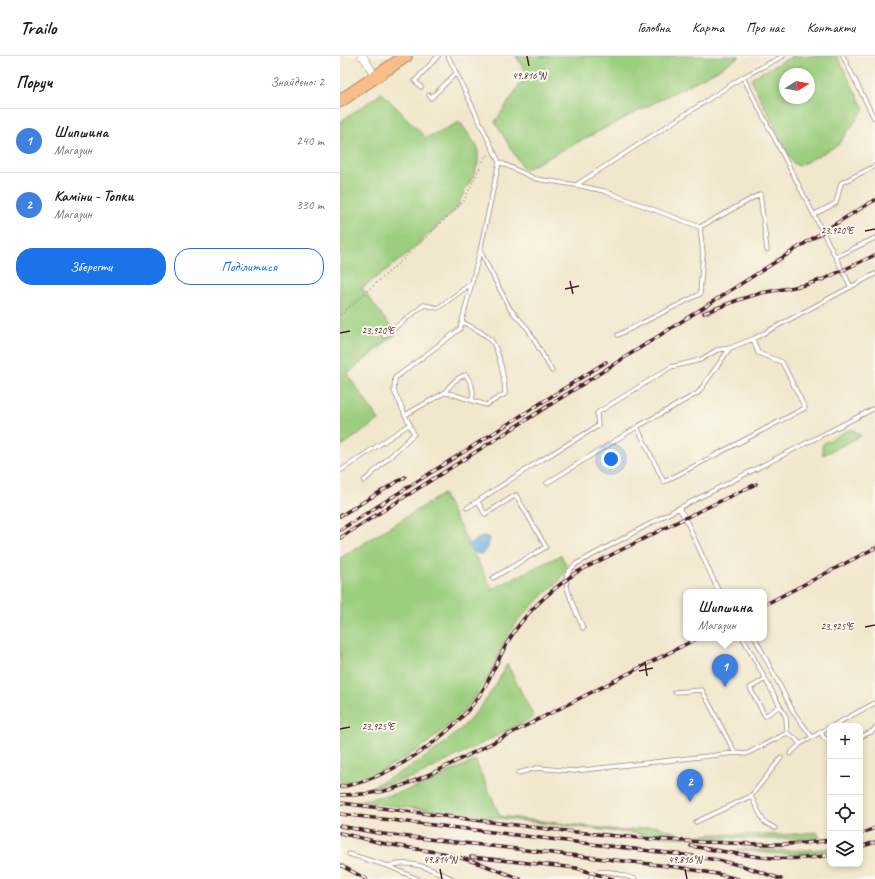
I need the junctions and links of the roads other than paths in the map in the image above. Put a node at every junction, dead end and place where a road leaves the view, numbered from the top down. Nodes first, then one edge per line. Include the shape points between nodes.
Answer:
1 (361, 56) edge
2 (406, 56) edge
3 (438, 56) edge
4 (448, 56) edge
5 (783, 56) edge
6 (842, 56) edge
7 (456, 73) junction
8 (375, 76) junction
9 (743, 77) junction
10 (420, 87) dead end
11 (428, 95) dead end
12 (340, 101) edge
13 (874, 118) edge
14 (499, 162) junction
15 (875, 166) edge
16 (576, 185) junction
17 (814, 214) junction
18 (700, 226) junction
19 (875, 238) edge
20 (767, 250) dead end
21 (480, 251) junction
22 (836, 257) junction
23 (875, 274) edge
24 (472, 283) junction
25 (851, 287) junction
26 (462, 322) junction
27 (618, 335) dead end
28 (384, 336) dead end
29 (753, 339) junction
30 (730, 348) junction
31 (552, 371) dead end
32 (444, 393) junction
33 (472, 400) junction
34 (875, 408) edge
35 (405, 414) junction
36 (410, 424) junction
37 (637, 427) junction
38 (340, 471) edge
39 (364, 481) dead end
40 (547, 483) dead end
41 (478, 502) junction
42 (467, 508) dead end
43 (679, 508) junction
44 (493, 578) dead end
45 (718, 589) edge
46 (583, 628) dead end
47 (745, 641) edge
48 (757, 641) edge
49 (765, 679) junction
50 (675, 692) dead end
51 (875, 703) edge
52 (780, 706) junction
53 (838, 723) edge
54 (875, 728) edge
55 (827, 729) edge
56 (821, 732) junction
57 (787, 733) junction
58 (863, 735) edge
59 (812, 737) junction
60 (827, 740) edge
61 (800, 744) junction
62 (735, 754) junction
63 (790, 754) dead end
64 (781, 758) dead end
65 (518, 773) dead end
66 (750, 796) junction
67 (696, 822) dead end
68 (775, 828) dead end
69 (349, 854) dead end
70 (388, 866) junction
71 (418, 879) edge
72 (452, 879) edge
73 (590, 879) edge
74 (635, 879) edge

1 - 8 street
2 - 8 highway
3 - 10 lane via 415,81
4 - 7 lane
5 - 9 lane
6 - 13 lane
7 - 11 lane via 431,98
7 - 14 lane
8 - 12 highway
9 - 16 lane
9 - 17 lane
14 - 16 lane via 536,179
14 - 21 lane
15 - 17 lane via 841,183 836,204
16 - 18 lane via 604,191
17 - 22 lane
18 - 20 lane via 760,194
18 - 27 lane via 703,253 700,294
19 - 22 lane
21 - 24 lane
21 - 31 lane via 510,309 528,329
22 - 25 lane
23 - 25 lane
24 - 26 lane
24 - 28 lane via 438,308 424,306
25 - 29 lane
26 - 33 lane via 477,329 492,341 505,382 505,394 486,405
26 - 35 lane via 460,329 395,378 394,391
29 - 30 lane
29 - 37 lane via 758,353 782,362 805,408 664,482
30 - 37 lane via 698,393
30 - 41 lane via 716,350 700,360 671,367 597,413 598,426
32 - 33 lane
32 - 33 lane via 452,383 466,375 472,385
32 - 35 lane
34 - 43 lane
35 - 36 lane
36 - 38 lane
36 - 39 lane via 414,434
37 - 40 lane
41 - 42 lane
41 - 44 lane via 485,514 516,495 546,547
43 - 45 lane
43 - 46 lane via 569,570 566,580
47 - 49 lane
48 - 59 lane via 794,713
49 - 52 lane
49 - 52 lane via 750,688 765,716
50 - 62 lane via 702,690
51 - 53 lane
52 - 57 lane via 786,717
54 - 58 lane
55 - 56 lane
56 - 59 lane
56 - 60 lane
57 - 61 lane
57 - 62 lane via 746,754
59 - 61 lane
61 - 63 lane
62 - 65 lane via 574,771 537,768
64 - 66 lane
66 - 67 lane
66 - 68 lane via 764,822
69 - 70 lane
70 - 71 lane
70 - 72 lane via 415,864
73 - 74 lane via 594,873 609,872

